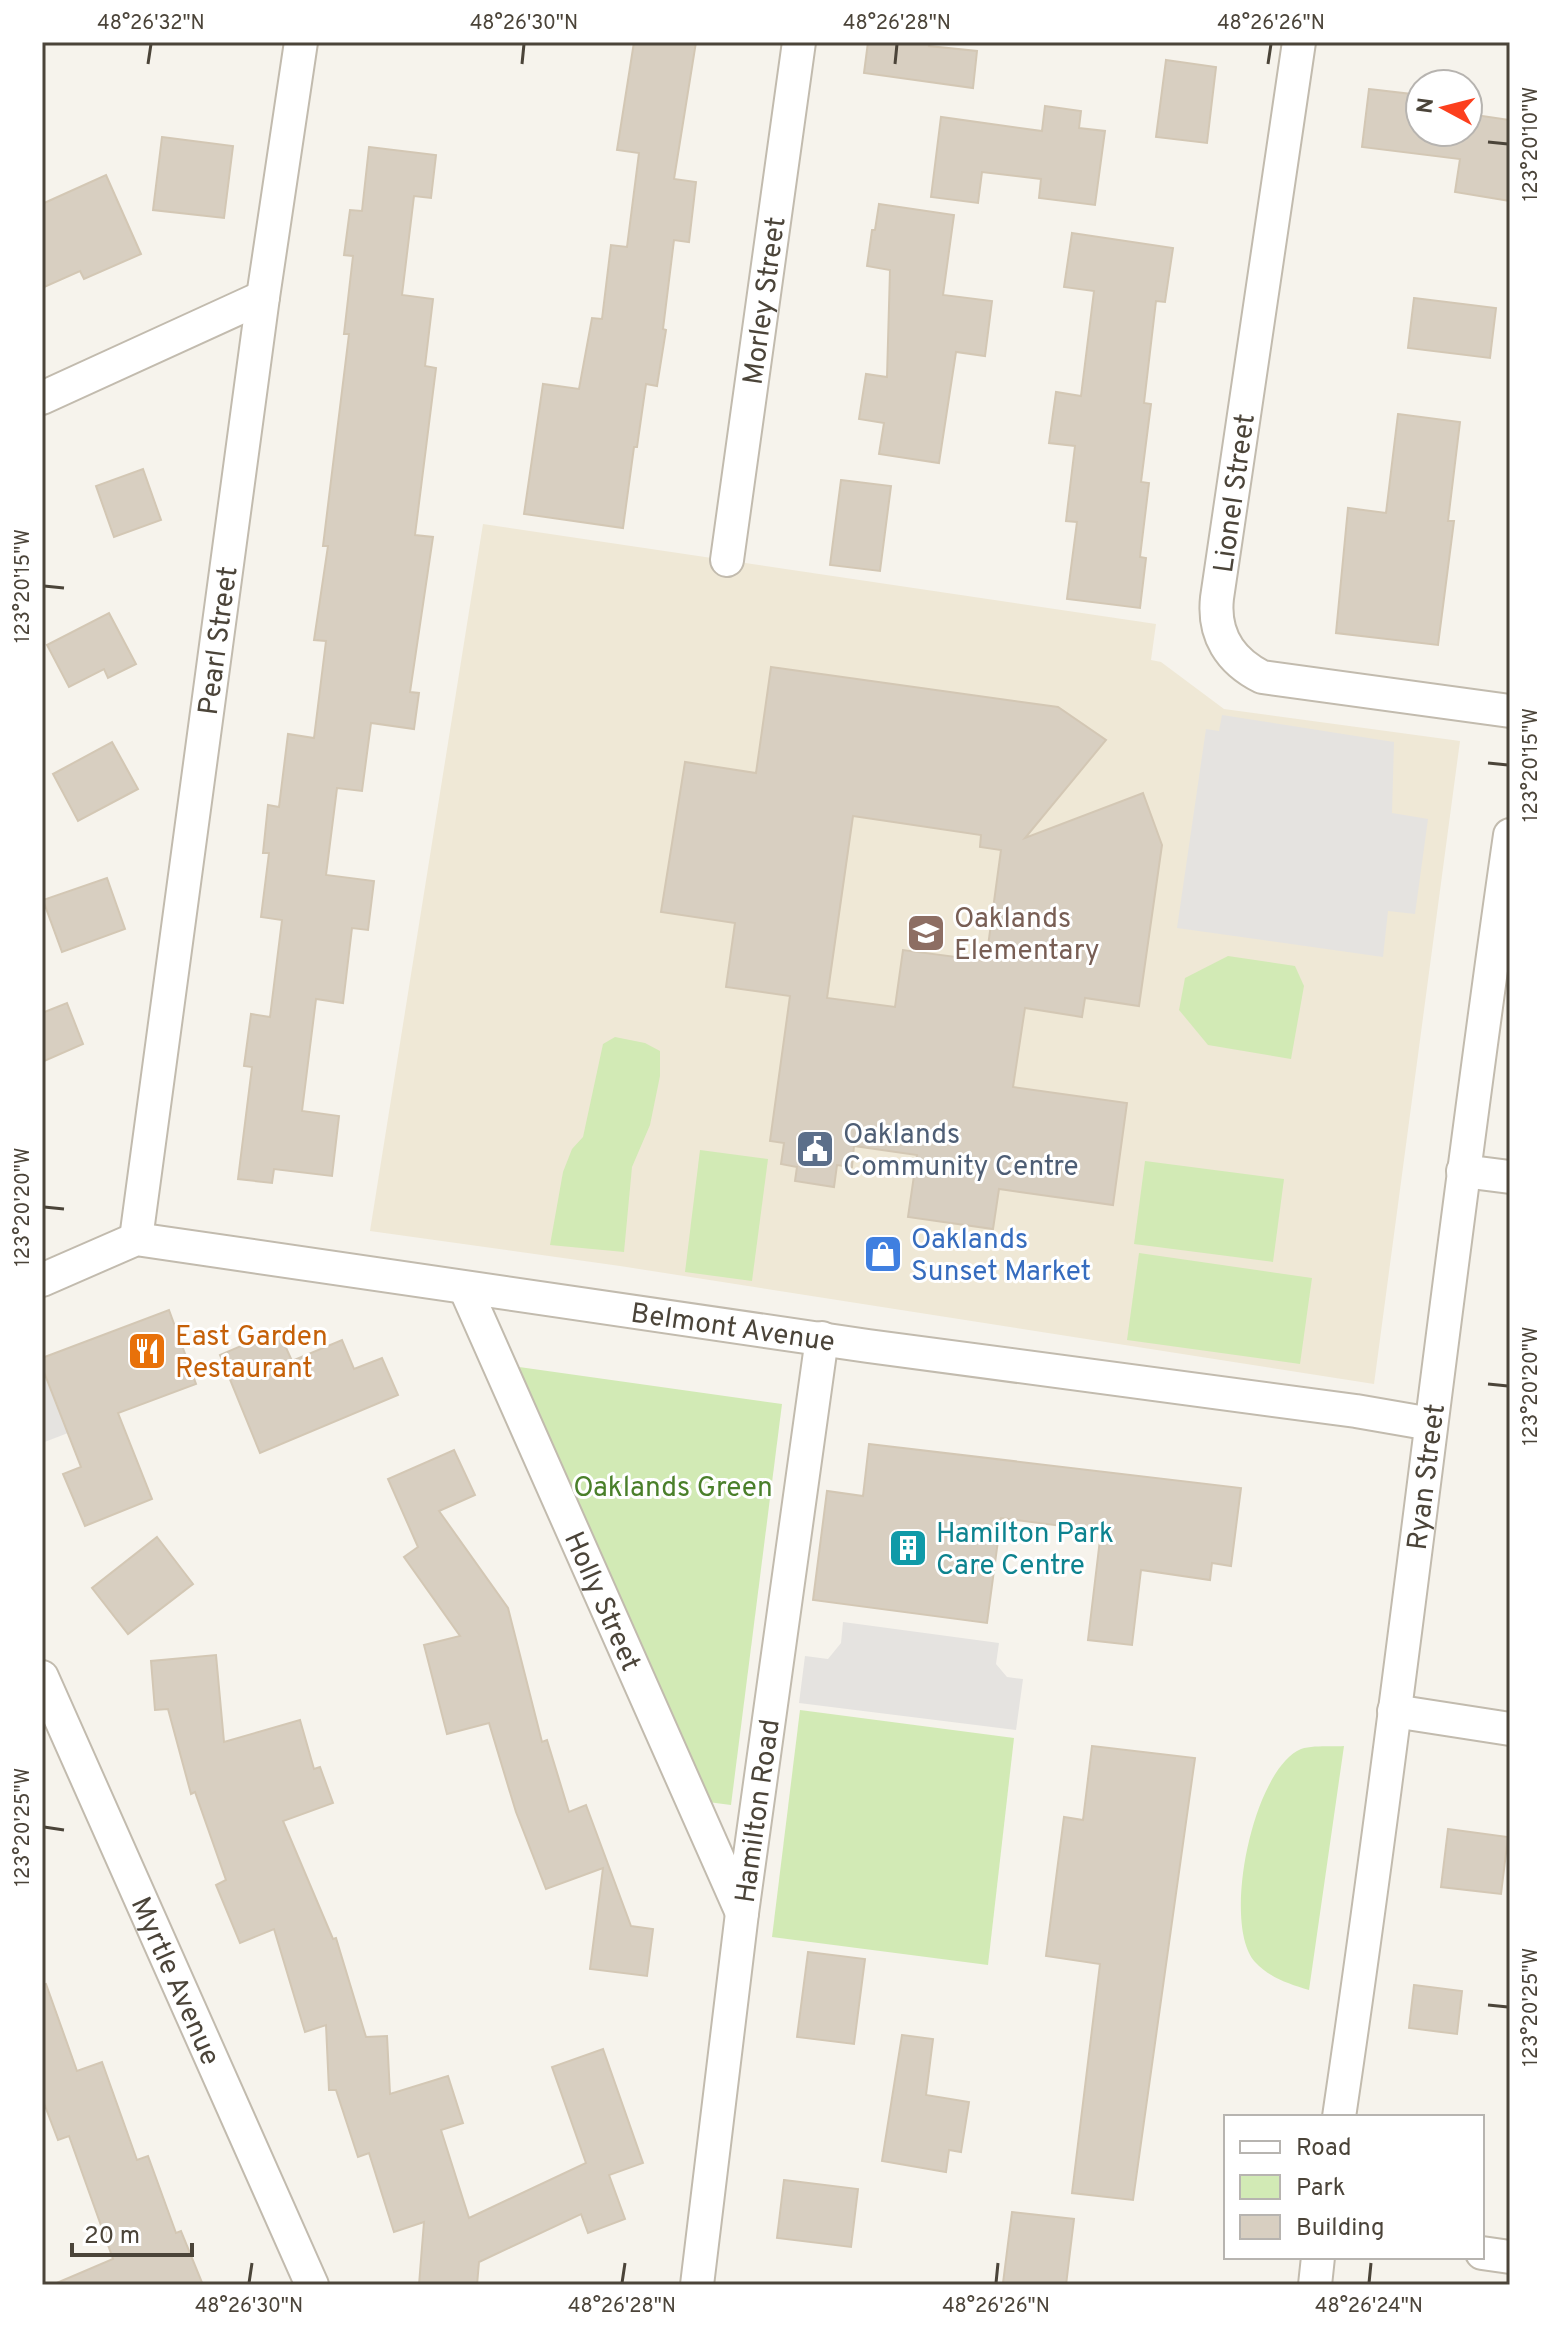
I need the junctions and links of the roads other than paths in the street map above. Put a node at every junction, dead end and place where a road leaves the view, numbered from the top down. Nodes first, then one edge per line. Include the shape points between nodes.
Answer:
1 (301, 42) edge
2 (799, 42) edge
3 (1299, 42) edge
4 (263, 297) junction
5 (42, 398) edge
6 (727, 560) dead end
7 (1510, 711) edge
8 (1510, 835) edge
9 (1463, 1171) junction
10 (1510, 1177) edge
11 (136, 1239) junction
12 (42, 1280) edge
13 (465, 1288) junction
14 (822, 1338) junction
15 (1431, 1424) junction
16 (42, 1677) edge
17 (1394, 1711) junction
18 (1510, 1729) edge
19 (742, 1913) junction
20 (1339, 2115) edge
21 (1484, 2253) edge
22 (1510, 2257) edge
23 (1318, 2259) edge
24 (312, 2285) edge
25 (697, 2285) edge
26 (1315, 2285) edge

1 - 4 street, Pearl Street
2 - 6 street, Morley Street
3 - 7 street, Lionel Street via 1217,598 1220,636 1234,658 1262,677
4 - 5 street
4 - 11 street, Pearl Street
8 - 9 street, Ryan Street
9 - 10 street
9 - 15 street, Ryan Street
11 - 12 street
11 - 13 street, Belmont Avenue
13 - 14 street, Belmont Avenue
13 - 19 street, Holly Street
14 - 15 street, Belmont Avenue
14 - 19 street, Hamilton Road
15 - 17 street, Ryan Street
16 - 24 street, Myrtle Avenue
17 - 18 street
17 - 20 street, Ryan Street
19 - 25 street, Hamilton Road
21 - 22 street
23 - 26 street

